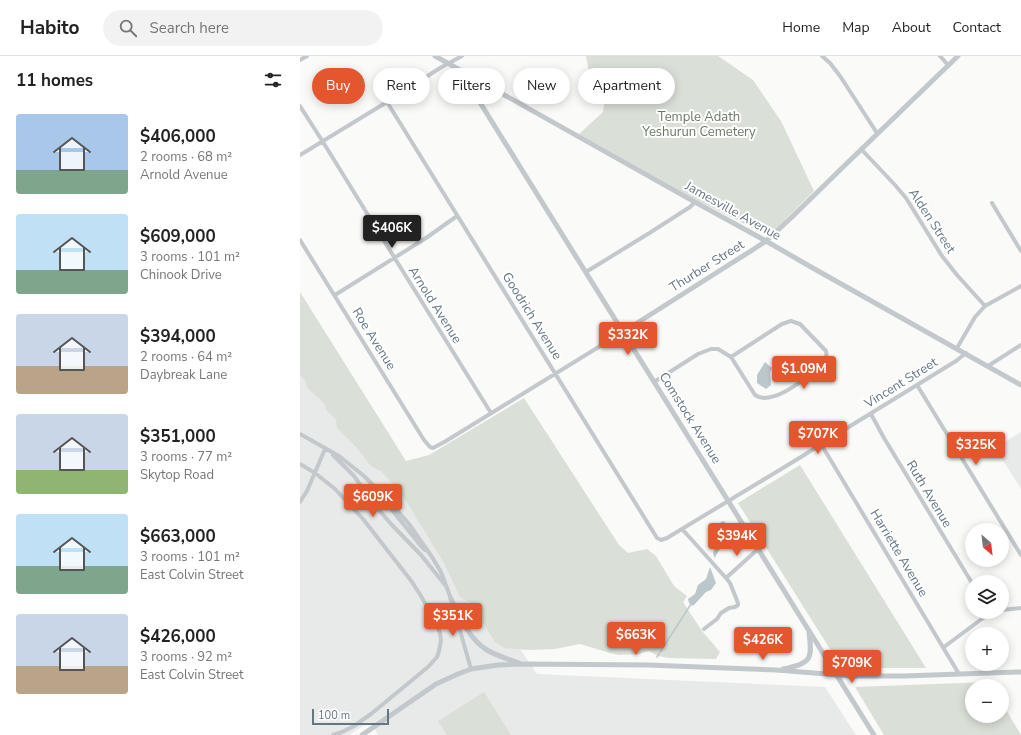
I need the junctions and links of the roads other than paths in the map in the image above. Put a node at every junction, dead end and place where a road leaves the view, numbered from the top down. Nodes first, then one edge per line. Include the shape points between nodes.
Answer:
1 (307, 56) edge
2 (434, 56) edge
3 (462, 56) edge
4 (822, 56) edge
5 (940, 56) edge
6 (958, 56) edge
7 (300, 60) edge
8 (448, 64) junction
9 (948, 65) junction
10 (454, 68) edge
11 (430, 74) edge
12 (505, 96) edge
13 (384, 104) edge
14 (388, 104) edge
15 (481, 104) edge
16 (300, 106) edge
17 (877, 133) junction
18 (323, 142) junction
19 (861, 149) junction
20 (300, 155) edge
21 (695, 202) junction
22 (992, 203) dead end
23 (457, 216) junction
24 (300, 240) edge
25 (766, 241) junction
26 (1021, 251) edge
27 (394, 257) junction
28 (586, 272) junction
29 (1021, 286) edge
30 (335, 295) junction
31 (985, 306) junction
32 (623, 332) junction
33 (1021, 345) edge
34 (957, 348) junction
35 (966, 353) junction
36 (731, 357) junction
37 (988, 366) junction
38 (555, 373) junction
39 (654, 382) junction
40 (917, 385) junction
41 (1021, 385) edge
42 (491, 413) junction
43 (870, 414) junction
44 (300, 434) edge
45 (821, 444) junction
46 (432, 448) joint
47 (325, 449) junction
48 (300, 464) edge
49 (315, 473) junction
50 (383, 497) junction
51 (728, 501) junction
52 (300, 502) edge
53 (373, 503) junction
54 (394, 509) junction
55 (385, 517) junction
56 (682, 529) junction
57 (661, 540) joint
58 (758, 549) junction
59 (1021, 555) edge
60 (967, 575) edge
61 (726, 578) junction
62 (447, 588) junction
63 (451, 599) junction
64 (1021, 608) edge
65 (1009, 609) edge
66 (982, 619) edge
67 (704, 629) dead end
68 (809, 630) junction
69 (944, 647) junction
70 (524, 664) junction
71 (471, 669) junction
72 (776, 670) junction
73 (1021, 672) edge
74 (836, 674) junction
75 (959, 674) junction
76 (333, 735) edge
77 (362, 735) edge
78 (874, 735) edge

1 - 7 street
2 - 8 street, Jamesville Avenue
3 - 8 street
4 - 17 street via 840,76
5 - 9 street
6 - 9 street, Thurber Street
8 - 10 street, Jamesville Avenue
8 - 11 street
9 - 17 street, Thurber Street
12 - 21 street, Jamesville Avenue
13 - 18 street
14 - 23 street, Goodrich Avenue
15 - 28 street, Comstock Avenue
16 - 18 street, Arnold Avenue
17 - 19 street, Thurber Street
18 - 20 street
18 - 27 street, Arnold Avenue
19 - 25 street, Thurber Street
19 - 31 street, Alden Street via 906,198 942,256
21 - 25 street, Jamesville Avenue
21 - 28 street
22 - 26 street
23 - 27 street
23 - 38 street, Goodrich Avenue
24 - 30 street, Roe Avenue
25 - 32 street, Thurber Street
25 - 34 street, Jamesville Avenue
27 - 30 street
27 - 42 street, Arnold Avenue
28 - 32 street, Comstock Avenue
29 - 31 street
30 - 46 street, Roe Avenue via 424,440
31 - 34 street via 975,317
32 - 38 street, Thurber Street
32 - 39 street, Comstock Avenue
33 - 37 street
34 - 35 street, Jamesville Avenue
35 - 37 street, Jamesville Avenue
35 - 40 street, Vincent Street
36 - 36 street via 755,395 766,398 780,394 806,378 823,363 826,351 800,324 791,321 782,324
36 - 39 street via 718,349 712,349 698,354
37 - 41 street, Jamesville Avenue
38 - 42 street, Thurber Street
38 - 57 street, Goodrich Avenue via 657,538
39 - 51 street, Comstock Avenue
40 - 43 street, Vincent Street
40 - 59 street
42 - 46 street, Thurber Street
43 - 45 street, Vincent Street
43 - 60 street, Ruth Avenue
44 - 47 street
45 - 51 street, Vincent Street
45 - 69 street, Harriette Avenue
47 - 49 street
47 - 50 street via 364,477
47 - 53 street via 354,476
48 - 49 street
49 - 52 street
49 - 76 street via 335,489 363,519 412,582 427,606 441,640 440,651 428,667 371,714 354,726
50 - 53 street
50 - 54 street
51 - 56 street, Vincent Street
51 - 58 street, Comstock Avenue
53 - 55 street
54 - 55 street
54 - 62 street via 409,524 432,557 442,572
55 - 62 street via 421,555
56 - 57 street, Vincent Street
56 - 61 street
58 - 61 street
58 - 68 street, Comstock Avenue
61 - 67 street via 738,605 729,608
62 - 63 street
63 - 70 street via 467,629 478,642 497,655
63 - 71 street
64 - 65 street
66 - 69 street
68 - 72 street via 811,648 806,661
68 - 74 street, Comstock Avenue
69 - 75 street, Harriette Avenue
70 - 71 street
70 - 72 street
71 - 77 street via 436,684
72 - 74 street
73 - 75 street
74 - 75 street
74 - 78 street, Comstock Avenue

